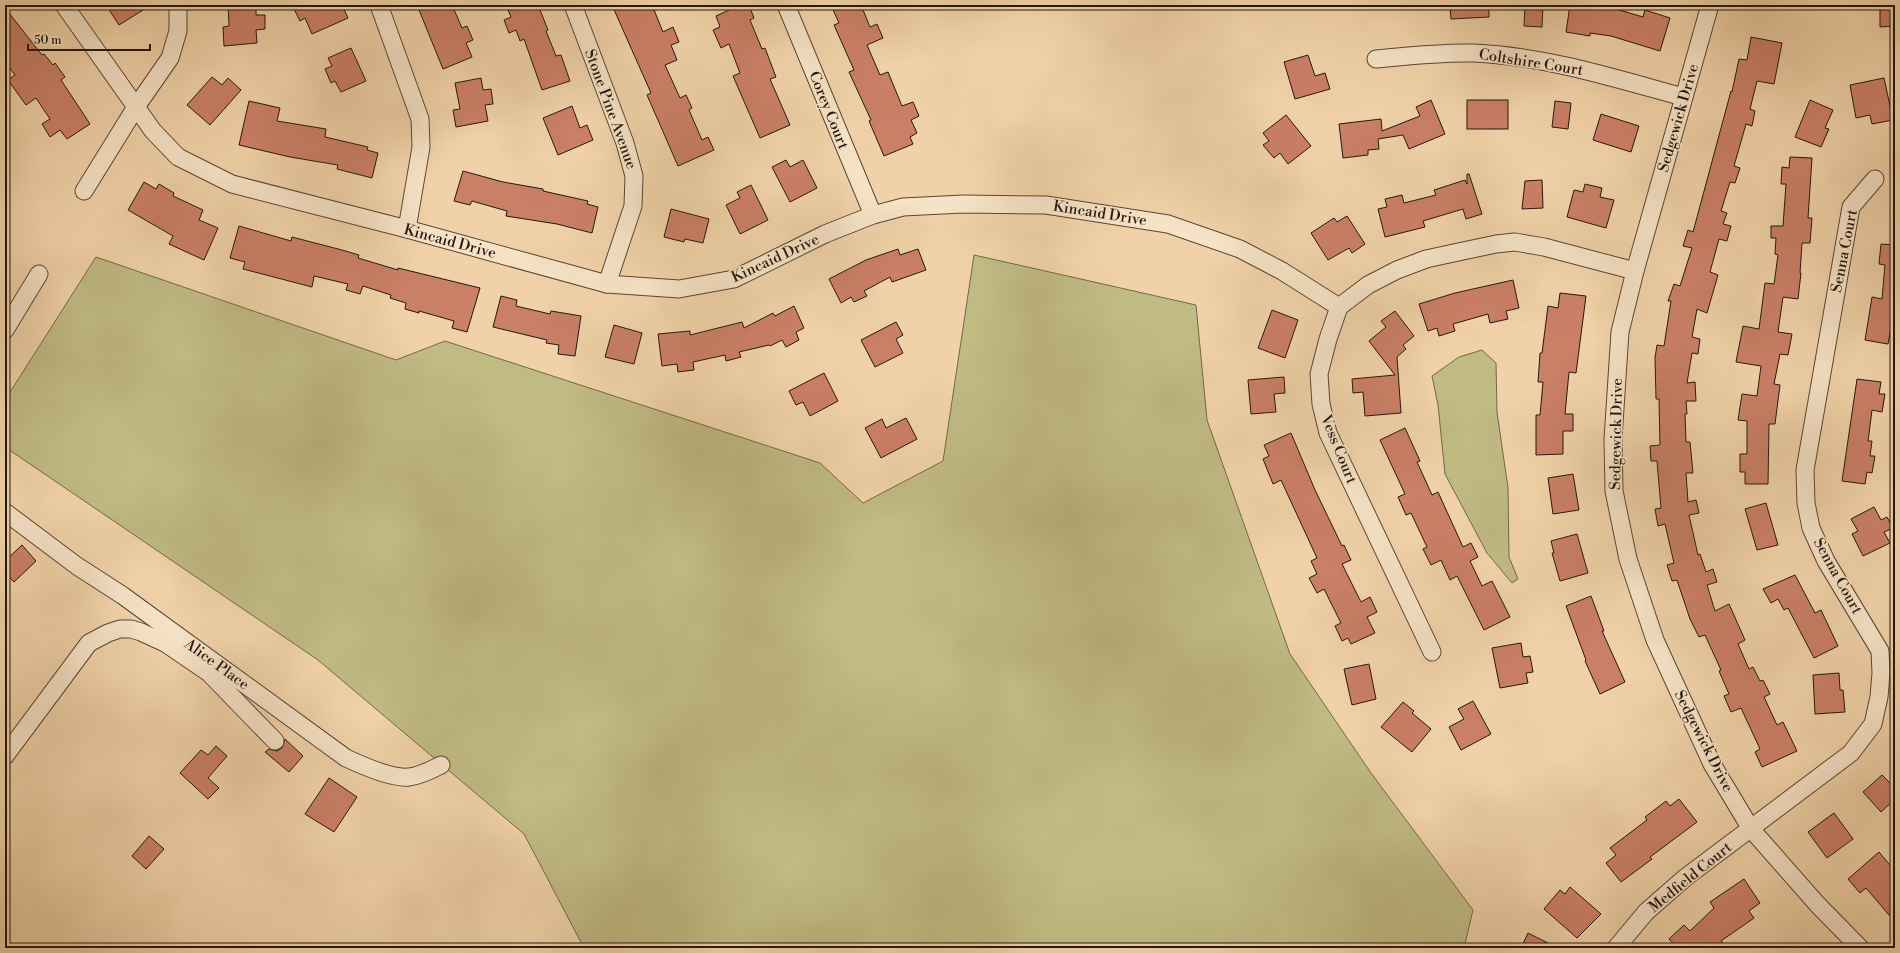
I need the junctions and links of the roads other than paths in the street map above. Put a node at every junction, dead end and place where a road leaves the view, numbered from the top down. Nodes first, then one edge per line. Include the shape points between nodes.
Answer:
1 (64, 5) edge
2 (178, 5) edge
3 (379, 5) edge
4 (573, 5) edge
5 (786, 5) edge
6 (1710, 5) edge
7 (1376, 60) dead end
8 (1683, 97) junction
9 (136, 107) junction
10 (1875, 179) dead end
11 (84, 191) dead end
12 (872, 215) junction
13 (407, 229) junction
14 (1635, 271) junction
15 (39, 274) dead end
16 (607, 284) junction
17 (1339, 307) junction
18 (5, 330) edge
19 (5, 512) edge
20 (1432, 652) dead end
21 (275, 741) dead end
22 (5, 756) edge
23 (441, 765) dead end
24 (1751, 829) junction
25 (1616, 948) edge
26 (1860, 948) edge

1 - 9 street, Kincaid Drive
2 - 9 street via 178,31 170,58
3 - 13 street via 420,119 421,147
4 - 16 street, Stone Pine Avenue via 625,143 634,176 633,206
5 - 12 street, Corey Court
6 - 8 street, Sedgewick Drive
7 - 8 street, Coltshire Court via 1442,53 1506,56 1570,66
8 - 14 street, Sedgewick Drive
9 - 11 street
9 - 13 street, Kincaid Drive via 153,131 178,156 232,184
10 - 24 street, Senna Court via 1851,207 1805,470 1806,503 1812,528 1826,561 1880,651 1880,697 1873,724 1851,753
12 - 16 street, Kincaid Drive via 825,234 734,279 679,289
12 - 17 street, Kincaid Drive via 903,206 1046,205 1168,224 1240,249 1282,271
13 - 16 street, Kincaid Drive
14 - 17 street via 1528,243 1496,244 1426,259 1398,270 1368,285
14 - 24 street, Sedgewick Drive via 1620,332 1613,439 1614,491 1628,559 1655,640 1712,764
15 - 18 street
17 - 20 street, Vess Court via 1319,374 1321,404 1328,433
19 - 23 street, Alice Place via 346,758 375,771 407,778
21 - 22 street via 209,673 165,643 131,629 108,633 89,643
24 - 25 street, Medfield Court via 1646,912
24 - 26 street, Sedgewick Drive

